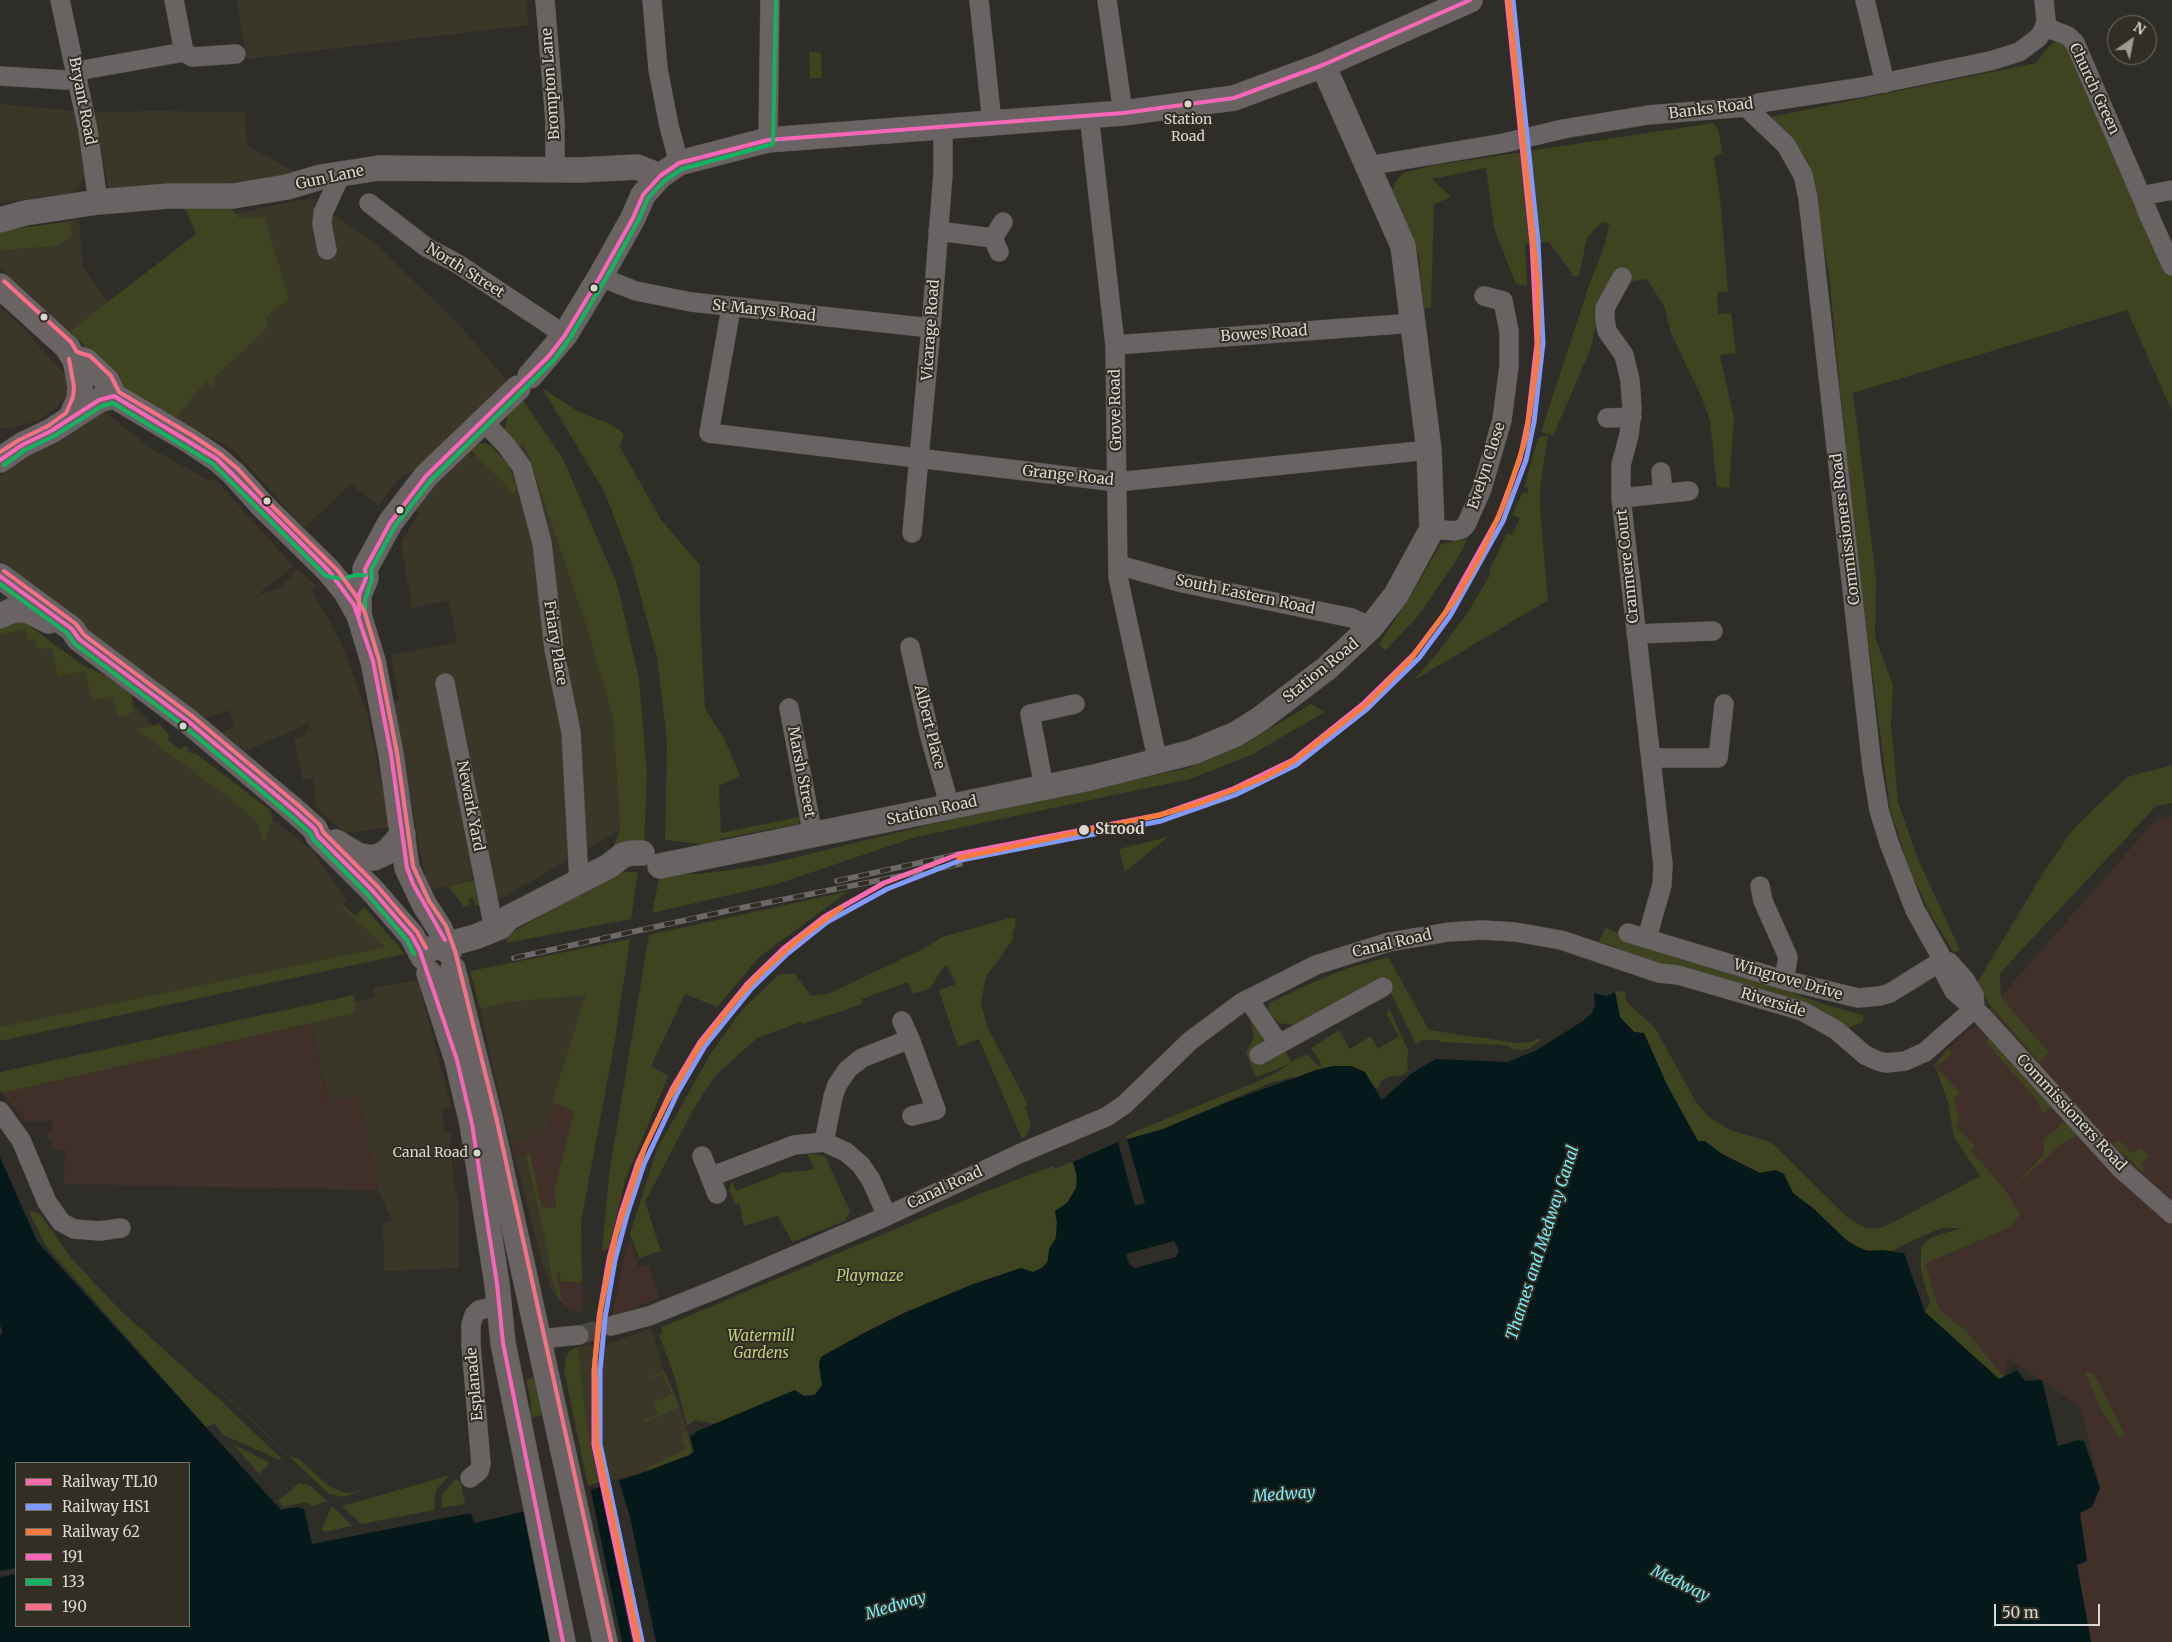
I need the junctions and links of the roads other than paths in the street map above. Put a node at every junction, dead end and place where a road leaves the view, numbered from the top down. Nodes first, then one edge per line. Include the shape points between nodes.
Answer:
1 (60, 0) edge
2 (174, 0) edge
3 (545, 0) edge
4 (652, 0) edge
5 (770, 0) edge
6 (979, 0) edge
7 (1107, 0) edge
8 (1470, 0) edge
9 (1865, 0) edge
10 (2044, 0) edge
11 (2044, 27) junction
12 (184, 52) junction
13 (236, 54) dead end
14 (1322, 66) junction
15 (77, 74) junction
16 (0, 76) edge
17 (1886, 83) junction
18 (1746, 107) junction
19 (1123, 113) junction
20 (1089, 114) junction
21 (992, 123) junction
22 (943, 127) junction
23 (768, 140) junction
24 (1367, 166) junction
25 (555, 168) junction
26 (670, 169) junction
27 (341, 174) junction
28 (2172, 190) edge
29 (2140, 194) junction
30 (98, 202) junction
31 (369, 202) dead end
32 (0, 220) edge
33 (938, 231) junction
34 (998, 237) dead end
35 (327, 250) dead end
36 (2172, 266) edge
37 (600, 277) junction
38 (1622, 277) dead end
39 (0, 286) edge
40 (1484, 296) dead end
41 (731, 308) junction
42 (1414, 323) junction
43 (931, 328) junction
44 (565, 335) junction
45 (1115, 345) junction
46 (75, 358) junction
47 (114, 396) junction
48 (71, 417) junction
49 (1632, 417) junction
50 (1607, 418) dead end
51 (483, 421) junction
52 (1429, 450) junction
53 (920, 459) junction
54 (0, 460) edge
55 (1661, 472) dead end
56 (1117, 482) junction
57 (1689, 491) dead end
58 (1663, 493) junction
59 (1621, 498) junction
60 (1432, 529) junction
61 (912, 533) dead end
62 (1118, 566) junction
63 (365, 568) junction
64 (330, 571) junction
65 (0, 576) edge
66 (359, 615) junction
67 (0, 616) edge
68 (1371, 627) junction
69 (1713, 631) dead end
70 (1636, 634) junction
71 (78, 639) junction
72 (910, 647) dead end
73 (445, 684) dead end
74 (1075, 704) dead end
75 (1724, 704) dead end
76 (789, 708) dead end
77 (1651, 758) junction
78 (1158, 763) junction
79 (1044, 787) junction
80 (950, 807) junction
81 (315, 829) junction
82 (403, 834) junction
83 (813, 836) junction
84 (579, 881) junction
85 (1760, 886) dead end
86 (498, 922) junction
87 (1628, 933) dead end
88 (1546, 937) joint
89 (1647, 938) junction
90 (434, 951) junction
91 (1943, 960) junction
92 (1784, 980) junction
93 (1383, 987) dead end
94 (1248, 999) junction
95 (1975, 1008) junction
96 (902, 1021) dead end
97 (910, 1039) junction
98 (1279, 1044) junction
99 (1259, 1056) dead end
100 (0, 1111) edge
101 (912, 1116) dead end
102 (824, 1142) junction
103 (702, 1156) dead end
104 (2172, 1214) edge
105 (887, 1216) junction
106 (121, 1228) dead end
107 (515, 1238) junction
108 (499, 1305) junction
109 (611, 1326) tunnel mouth
110 (579, 1335) tunnel mouth
111 (539, 1339) junction
112 (521, 1430) junction
113 (470, 1478) dead end
114 (563, 1642) edge
115 (605, 1642) edge

1 - 15 street, Bryant Road
2 - 12 street
3 - 25 street, Brompton Lane via 555,121
4 - 26 street via 658,69 669,126
5 - 23 street
6 - 21 street
7 - 19 street
8 - 14 main road
9 - 17 street
10 - 11 street via 2047,15
11 - 17 street, Banks Road via 2034,42 2015,54
11 - 29 street, Church Green via 2068,36 2075,43
12 - 13 street via 192,57
12 - 15 street
14 - 19 main road via 1234,98
14 - 24 main road
15 - 16 street via 66,80
15 - 30 street, Bryant Road
17 - 18 street, Banks Road
18 - 24 street, Banks Road via 1648,115
18 - 91 street, Commissioners Road via 1786,145 1803,175 1879,810 1915,910
19 - 20 main road
20 - 21 main road
20 - 45 street, Grove Road
21 - 22 main road
22 - 23 main road
22 - 33 street, Vicarage Road
23 - 26 main road
24 - 42 main road via 1403,246
25 - 26 main road, Gun Lane
25 - 27 main road, Gun Lane via 394,167
26 - 37 main road via 643,196
27 - 30 main road, Gun Lane via 233,196 169,196
27 - 35 street via 323,213
28 - 29 street
29 - 36 street, Church Green
30 - 32 main road, Gun Lane
31 - 44 street, North Street via 426,247 458,264
33 - 34 street
33 - 43 street, Vicarage Road
37 - 41 street, St Marys Road via 657,296
37 - 44 main road
38 - 49 street, Cranmere Court via 1606,308 1605,320 1607,331 1624,355 1630,380
39 - 46 main road
40 - 60 street, Evelyn Close via 1508,297 1510,366 1502,420 1482,490 1464,528 1455,531
41 - 43 street, St Marys Road
41 - 53 street, Grange Road via 709,433
42 - 45 street, Bowes Road
42 - 52 main road
43 - 53 street, Vicarage Road
44 - 51 main road via 524,382
45 - 56 street, Grove Road
46 - 47 main road via 86,361 107,381
46 - 48 main road via 80,387
47 - 48 main road via 99,400
47 - 64 main road via 217,459
48 - 54 main road
49 - 50 street
49 - 59 street, Cranmere Court via 1621,465
51 - 63 main road via 416,488 390,523
51 - 84 street, Friary Place via 522,467 542,543 554,649 571,732
52 - 56 street, Grange Road
52 - 60 main road
53 - 56 street, Grange Road
53 - 61 street, Vicarage Road
55 - 58 street
56 - 62 street, Grove Road
57 - 58 street, Cranmere Court
58 - 59 street, Cranmere Court
59 - 70 street, Cranmere Court
60 - 68 main road, Station Road via 1396,595
62 - 68 street, South Eastern Road via 1352,618
62 - 78 street, Grove Road via 1123,604
63 - 64 main road via 342,573
63 - 66 main road
64 - 66 main road
65 - 71 main road via 72,629
66 - 82 main road via 373,661
67 - 71 main road via 13,610 27,610
68 - 78 main road, Station Road via 1327,668 1251,726 1213,745
69 - 70 street, Cranmere Court
70 - 77 street, Cranmere Court
71 - 81 main road via 188,721
72 - 80 street, Albert Place
73 - 86 street, Newark Yard
74 - 79 street via 1030,714
75 - 77 street via 1718,758
76 - 83 street, Marsh Street
77 - 89 street, Cranmere Court via 1663,868 1662,884
78 - 79 main road, Station Road
79 - 80 main road, Station Road
80 - 83 main road, Station Road
81 - 82 main road via 323,830 348,851 365,858 384,854
81 - 90 main road via 318,836
82 - 90 main road via 407,868
83 - 84 main road, Station Road via 692,861 651,860 632,852
84 - 86 main road, Station Road
85 - 92 street via 1763,901 1788,958
86 - 90 main road, Station Road
87 - 89 street, Wingrove Drive
88 - 94 street, Canal Road via 1482,930 1389,942 1316,965
88 - 95 street, Riverside via 1580,945 1659,974 1678,975 1802,1011 1836,1030 1879,1062 1898,1062 1925,1052
89 - 92 street, Wingrove Drive
90 - 107 main road via 491,1122
90 - 108 main road via 472,1124
91 - 92 street, Wingrove Drive via 1898,989 1873,997 1844,996
91 - 95 street, Commissioners Road via 1942,966 1953,989
93 - 98 street
94 - 98 street
94 - 105 street, Canal Road via 1190,1041 1110,1115 989,1167
95 - 104 street, Commissioners Road via 2116,1163
96 - 97 street
97 - 101 street via 936,1110
97 - 102 street via 864,1057 848,1069 833,1097
98 - 99 street
100 - 106 street via 21,1140 47,1202 61,1222 74,1229 100,1231
102 - 103 street via 794,1145 713,1186
102 - 105 street via 842,1150 861,1166
105 - 109 street, Canal Road via 649,1316
107 - 108 main road via 508,1284
107 - 111 main road
108 - 111 main road
108 - 112 main road via 503,1343
108 - 113 street, Esplanade via 479,1310 471,1325 481,1464 479,1471
110 - 111 street
111 - 112 main road via 526,1351 522,1360 528,1402
111 - 115 main road
112 - 114 main road

